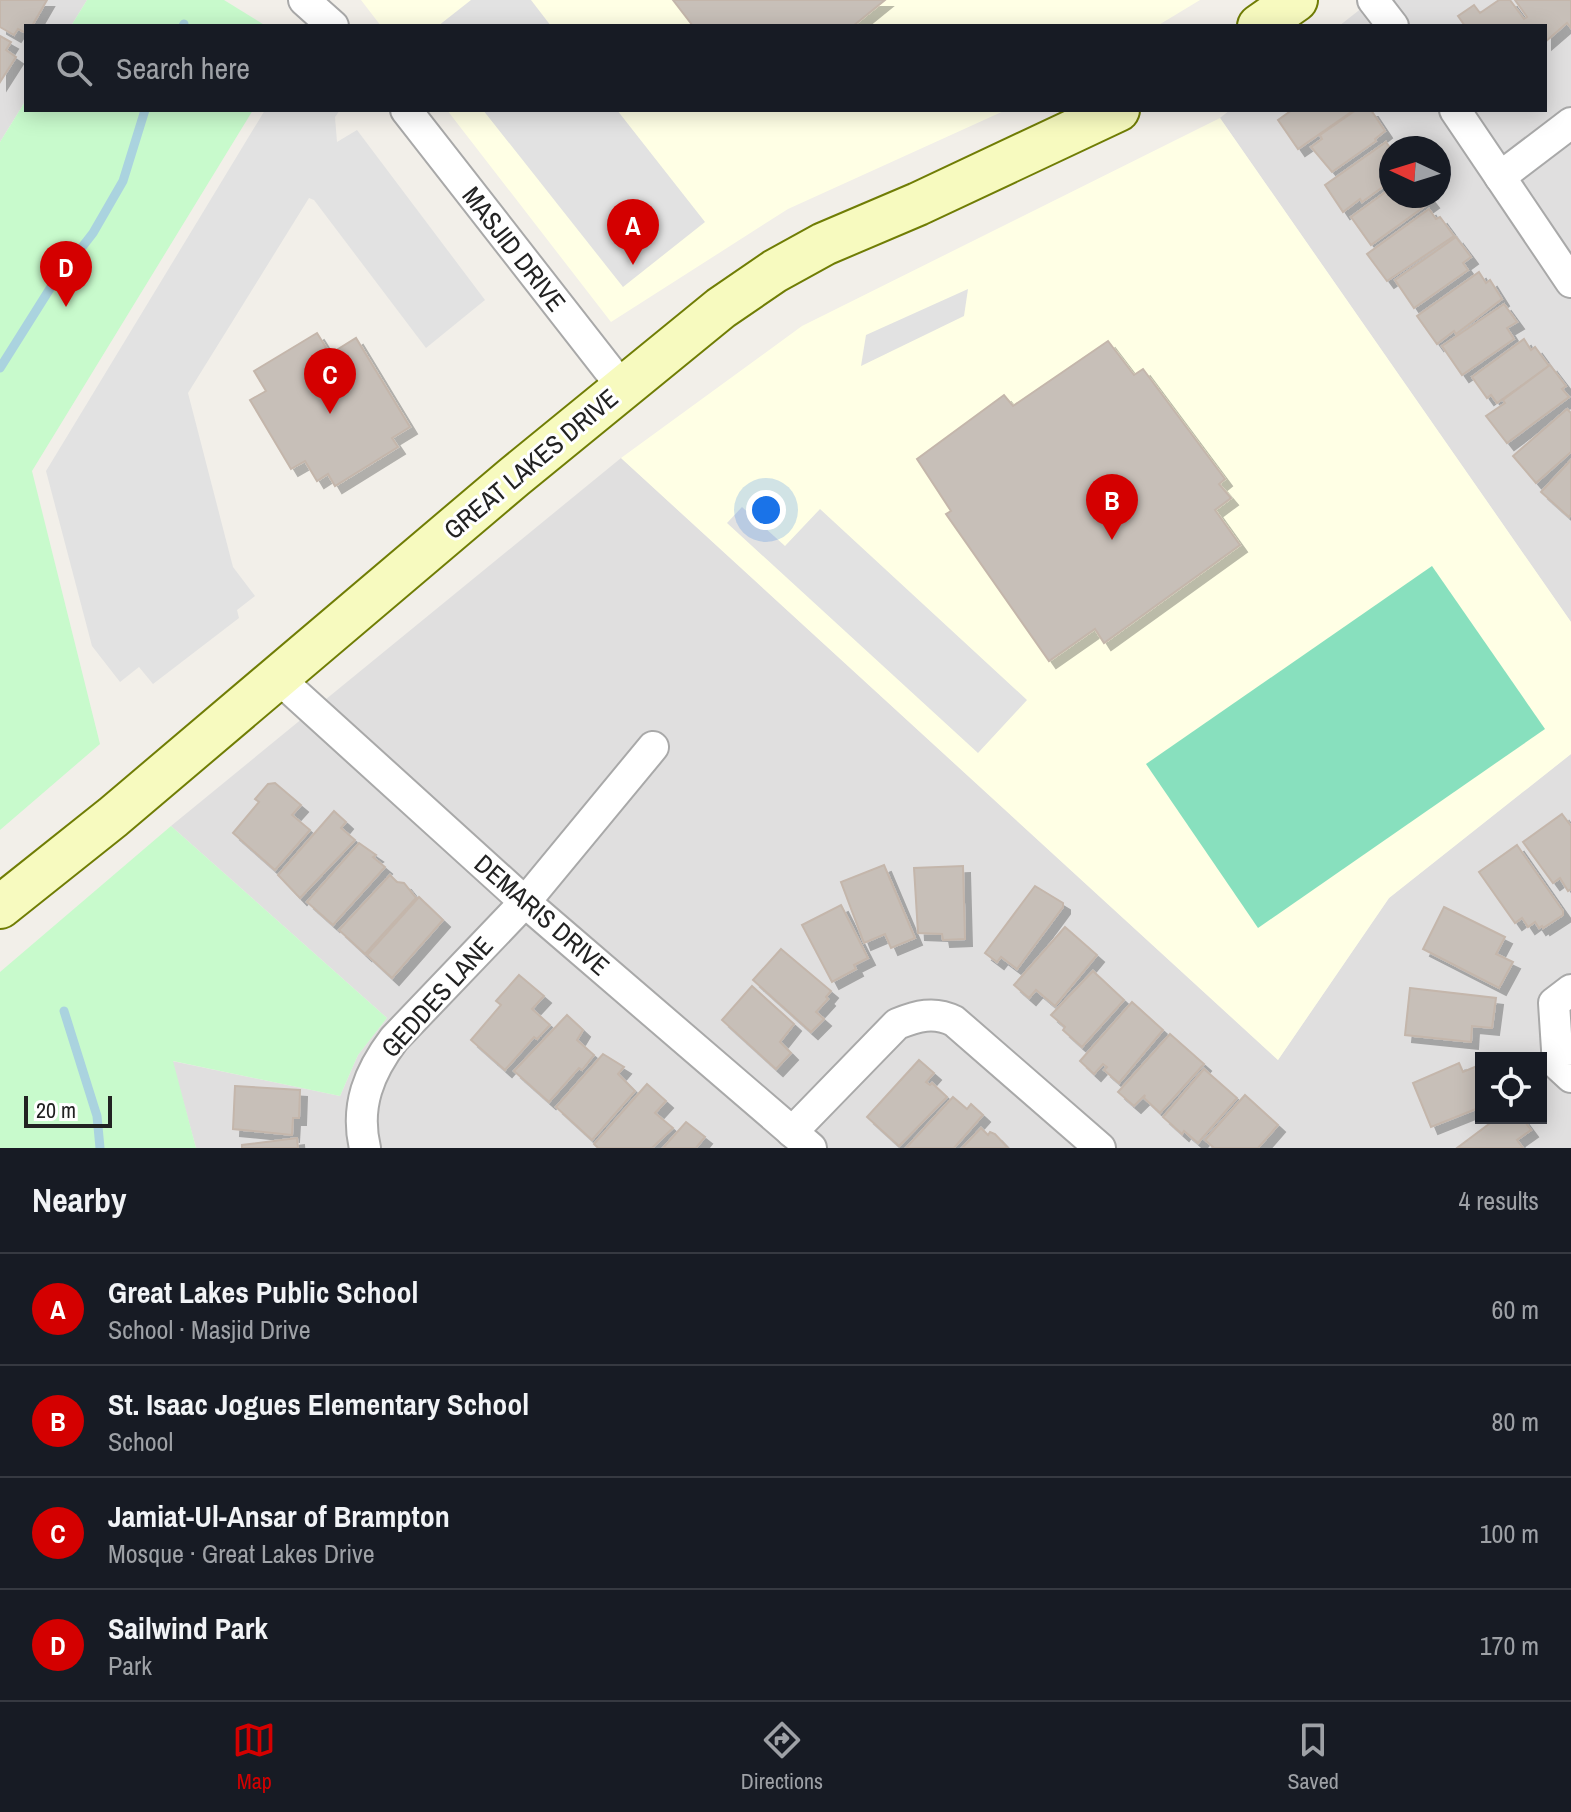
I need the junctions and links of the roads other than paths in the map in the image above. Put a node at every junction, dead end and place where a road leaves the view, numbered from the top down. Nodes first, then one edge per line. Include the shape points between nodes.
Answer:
1 (304, 0) edge
2 (1296, 0) edge
3 (1373, 0) edge
4 (331, 24) edge
5 (1262, 24) edge
6 (1391, 24) edge
7 (408, 112) edge
8 (1114, 112) edge
9 (1456, 112) edge
10 (1571, 123) edge
11 (1500, 177) junction
12 (1571, 282) edge
13 (623, 388) junction
14 (277, 677) junction
15 (653, 747) dead end
16 (525, 902) junction
17 (0, 907) edge
18 (1571, 990) edge
19 (1571, 1077) edge
20 (802, 1140) edge
21 (365, 1148) edge
22 (1100, 1148) edge

1 - 4 street
2 - 5 street
3 - 6 street
7 - 13 street, MASJID DRIVE
8 - 13 street, GREAT LAKES DRIVE via 775,271
9 - 11 street
10 - 11 street
11 - 12 street
13 - 14 street, GREAT LAKES DRIVE
14 - 16 street, DEMARIS DRIVE
14 - 17 street, GREAT LAKES DRIVE
15 - 16 street, GEDDES LANE
16 - 20 street, DEMARIS DRIVE
16 - 21 street, GEDDES LANE via 377,1063 364,1091
18 - 19 street via 1554,1003 1558,1065
20 - 22 street via 897,1024 933,1014 954,1021

